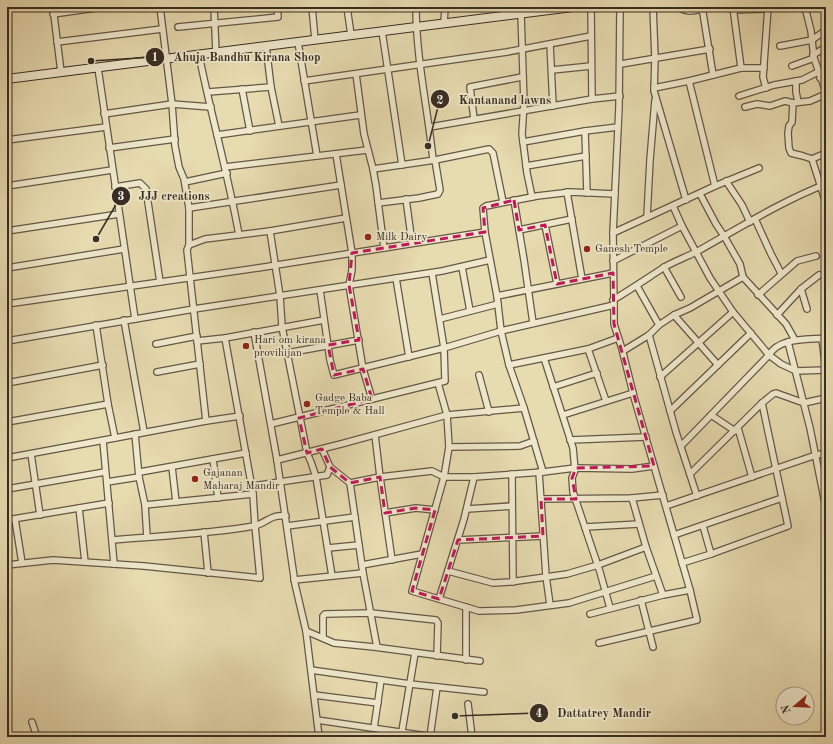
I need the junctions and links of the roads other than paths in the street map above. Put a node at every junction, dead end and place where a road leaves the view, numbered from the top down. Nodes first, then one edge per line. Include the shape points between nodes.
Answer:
1 (53, 7) edge
2 (103, 7) edge
3 (160, 7) edge
4 (214, 7) edge
5 (277, 7) edge
6 (312, 7) edge
7 (348, 7) edge
8 (416, 7) edge
9 (444, 7) edge
10 (573, 7) edge
11 (591, 7) edge
12 (620, 7) edge
13 (653, 7) edge
14 (679, 7) edge
15 (805, 7) edge
16 (702, 8) edge
17 (733, 8) edge
18 (768, 8) edge
19 (54, 14) junction
20 (521, 14) junction
21 (444, 23) junction
22 (214, 24) junction
23 (178, 27) dead end
24 (416, 27) junction
25 (162, 29) junction
26 (826, 30) edge
27 (382, 31) junction
28 (351, 35) junction
29 (591, 36) junction
30 (315, 40) junction
31 (812, 40) junction
32 (57, 42) junction
33 (298, 42) junction
34 (550, 44) junction
35 (266, 46) junction
36 (780, 46) dead end
37 (826, 46) edge
38 (523, 49) junction
39 (710, 49) junction
40 (216, 53) junction
41 (199, 55) junction
42 (814, 56) junction
43 (655, 58) junction
44 (166, 59) junction
45 (421, 64) junction
46 (621, 64) junction
47 (591, 66) junction
48 (792, 66) dead end
49 (98, 68) junction
50 (741, 68) junction
51 (764, 68) junction
52 (389, 69) junction
53 (552, 70) junction
54 (61, 72) junction
55 (356, 74) junction
56 (826, 74) edge
57 (714, 75) junction
58 (522, 77) junction
59 (822, 78) edge
60 (7, 79) edge
61 (304, 81) junction
62 (689, 81) junction
63 (796, 81) junction
64 (271, 87) junction
65 (654, 88) junction
66 (766, 88) junction
67 (242, 89) junction
68 (208, 92) junction
69 (826, 93) edge
70 (620, 96) junction
71 (656, 96) junction
72 (739, 96) dead end
73 (592, 99) junction
74 (796, 103) junction
75 (172, 104) junction
76 (553, 106) junction
77 (211, 107) junction
78 (745, 107) dead end
79 (524, 111) junction
80 (104, 114) junction
81 (360, 114) junction
82 (474, 119) junction
83 (311, 122) junction
84 (279, 126) junction
85 (430, 127) junction
86 (618, 127) junction
87 (106, 128) junction
88 (250, 131) junction
89 (585, 131) junction
90 (217, 135) junction
91 (175, 139) junction
92 (7, 140) edge
93 (523, 142) junction
94 (109, 148) junction
95 (367, 150) junction
96 (826, 153) edge
97 (336, 154) junction
98 (317, 156) junction
99 (586, 156) junction
100 (812, 159) junction
101 (434, 160) junction
102 (402, 165) junction
103 (526, 166) junction
104 (759, 168) dead end
105 (373, 169) junction
106 (112, 170) junction
107 (226, 170) junction
108 (726, 181) junction
109 (185, 182) junction
110 (341, 185) junction
111 (823, 185) edge
112 (7, 186) edge
113 (715, 186) junction
114 (115, 187) junction
115 (567, 192) junction
116 (587, 193) junction
117 (615, 194) junction
118 (700, 194) junction
119 (532, 197) junction
120 (406, 199) junction
121 (514, 200) junction
122 (686, 200) junction
123 (233, 202) junction
124 (503, 202) junction
125 (378, 203) junction
126 (826, 203) edge
127 (673, 206) junction
128 (189, 208) junction
129 (119, 214) junction
130 (647, 217) junction
131 (346, 218) junction
132 (572, 219) junction
133 (752, 221) junction
134 (545, 225) junction
135 (682, 226) junction
136 (519, 230) junction
137 (7, 231) edge
138 (270, 231) junction
139 (485, 232) junction
140 (613, 233) junction
141 (239, 234) junction
142 (724, 236) junction
143 (412, 243) junction
144 (189, 245) junction
145 (384, 248) junction
146 (124, 249) junction
147 (696, 252) junction
148 (352, 253) junction
149 (816, 256) dead end
150 (490, 260) junction
151 (613, 261) junction
152 (274, 265) junction
153 (462, 266) junction
154 (7, 268) edge
155 (664, 268) junction
156 (432, 273) junction
157 (613, 273) junction
158 (781, 274) junction
159 (819, 275) dead end
160 (191, 277) junction
161 (743, 277) junction
162 (396, 278) junction
163 (582, 279) junction
164 (160, 282) junction
165 (557, 284) junction
166 (350, 285) junction
167 (130, 286) junction
168 (637, 286) junction
169 (320, 290) junction
170 (528, 290) junction
171 (801, 290) junction
172 (719, 291) junction
173 (758, 295) junction
174 (280, 296) junction
175 (497, 296) junction
176 (681, 297) dead end
177 (614, 302) junction
178 (7, 304) edge
179 (498, 304) junction
180 (194, 309) junction
181 (807, 309) dead end
182 (470, 311) junction
183 (733, 312) junction
184 (674, 315) junction
185 (777, 315) junction
186 (135, 318) junction
187 (440, 319) junction
188 (124, 320) junction
189 (324, 320) junction
190 (533, 323) junction
191 (659, 325) junction
192 (96, 326) junction
193 (282, 327) junction
194 (501, 331) junction
195 (254, 332) junction
196 (751, 333) junction
197 (648, 335) junction
198 (225, 338) junction
199 (618, 338) junction
200 (824, 338) edge
201 (197, 339) junction
202 (359, 340) junction
203 (795, 340) junction
204 (7, 341) edge
205 (788, 342) junction
206 (698, 343) junction
207 (156, 344) dead end
208 (328, 345) junction
209 (444, 348) junction
210 (588, 349) junction
211 (623, 351) junction
212 (287, 353) junction
213 (769, 355) junction
214 (409, 357) junction
215 (544, 358) junction
216 (200, 364) junction
217 (103, 365) junction
218 (510, 365) junction
219 (718, 365) junction
220 (363, 369) junction
221 (826, 369) edge
222 (796, 371) junction
223 (157, 372) dead end
224 (596, 373) junction
225 (479, 375) dead end
226 (660, 377) junction
227 (438, 383) junction
228 (7, 384) edge
229 (553, 387) junction
230 (633, 393) junction
231 (826, 398) edge
232 (372, 399) junction
233 (606, 401) junction
234 (762, 403) junction
235 (804, 403) junction
236 (108, 404) junction
237 (524, 408) junction
238 (670, 411) junction
239 (489, 412) junction
240 (447, 415) junction
241 (563, 415) junction
242 (711, 415) junction
243 (240, 416) junction
244 (299, 418) junction
245 (206, 421) junction
246 (7, 422) edge
247 (271, 424) junction
248 (737, 429) junction
249 (144, 432) junction
250 (135, 434) junction
251 (375, 435) junction
252 (646, 437) junction
253 (115, 438) junction
254 (570, 440) junction
255 (103, 441) junction
256 (534, 441) junction
257 (681, 446) junction
258 (449, 447) junction
259 (322, 449) junction
260 (307, 452) junction
261 (246, 453) junction
262 (826, 453) edge
263 (31, 454) junction
264 (816, 455) junction
265 (7, 458) edge
266 (213, 459) junction
267 (277, 460) junction
268 (654, 466) junction
269 (172, 467) junction
270 (330, 467) junction
271 (575, 468) junction
272 (776, 469) junction
273 (105, 472) junction
274 (541, 472) junction
275 (512, 474) junction
276 (690, 474) junction
277 (140, 475) junction
278 (316, 476) junction
279 (380, 477) junction
280 (444, 477) junction
281 (474, 477) junction
282 (752, 477) junction
283 (281, 481) junction
284 (107, 482) junction
285 (350, 482) junction
286 (36, 484) junction
287 (252, 486) junction
288 (7, 489) edge
289 (253, 494) junction
290 (663, 495) junction
291 (697, 496) junction
292 (218, 498) junction
293 (632, 498) junction
294 (782, 498) junction
295 (541, 499) junction
296 (576, 499) junction
297 (176, 502) junction
298 (109, 503) junction
299 (144, 505) junction
300 (512, 506) junction
301 (666, 506) junction
302 (79, 508) junction
303 (826, 508) edge
304 (467, 509) junction
305 (435, 510) junction
306 (385, 512) junction
307 (40, 515) junction
308 (286, 516) junction
309 (355, 517) junction
310 (15, 519) junction
311 (7, 520) edge
312 (323, 521) junction
313 (639, 524) junction
314 (255, 526) junction
315 (287, 526) junction
316 (703, 526) junction
317 (585, 527) junction
318 (204, 532) junction
319 (674, 535) junction
320 (543, 536) junction
321 (147, 537) junction
322 (513, 537) junction
323 (112, 540) junction
324 (458, 540) junction
325 (359, 545) junction
326 (646, 547) junction
327 (328, 548) junction
328 (422, 554) junction
329 (711, 554) junction
330 (392, 560) junction
331 (85, 562) junction
332 (22, 563) junction
333 (682, 563) junction
334 (114, 564) junction
335 (7, 565) edge
336 (362, 565) junction
337 (598, 565) junction
338 (448, 571) junction
339 (208, 572) junction
340 (363, 573) junction
341 (332, 576) junction
342 (546, 576) junction
343 (656, 576) junction
344 (294, 580) junction
345 (513, 582) junction
346 (690, 590) junction
347 (606, 592) junction
348 (663, 595) junction
349 (439, 599) junction
350 (641, 600) junction
351 (550, 605) junction
352 (466, 607) junction
353 (610, 608) junction
354 (371, 613) junction
355 (590, 614) dead end
356 (306, 631) junction
357 (649, 631) junction
358 (323, 638) junction
359 (599, 643) dead end
360 (377, 647) junction
361 (653, 647) dead end
362 (415, 653) junction
363 (437, 656) junction
364 (466, 660) junction
365 (480, 662) dead end
366 (311, 670) junction
367 (381, 680) junction
368 (410, 684) junction
369 (437, 687) junction
370 (484, 692) dead end
371 (314, 695) junction
372 (378, 703) junction
373 (468, 704) dead end
374 (317, 720) junction
375 (32, 722) dead end
376 (374, 728) junction
377 (402, 735) edge
378 (37, 737) edge
379 (319, 737) edge
380 (430, 737) edge
381 (434, 737) edge
382 (472, 737) edge

1 - 19 street
2 - 19 street
3 - 25 street
4 - 22 street
5 - 22 street via 278,17
6 - 30 street
7 - 28 street
8 - 24 street
9 - 21 street
10 - 20 street
11 - 29 street
12 - 46 street
13 - 43 street
14 - 16 street via 690,11
15 - 31 street
16 - 39 street
17 - 18 street
17 - 50 street
18 - 51 street
19 - 32 street
20 - 21 street
20 - 38 street
21 - 24 street
22 - 23 street
22 - 40 street
24 - 27 street
24 - 45 street
25 - 32 street
25 - 44 street
26 - 31 street
27 - 28 street
27 - 52 street
28 - 30 street
29 - 34 street
29 - 47 street
30 - 33 street
31 - 36 street
31 - 42 street
32 - 54 street
33 - 35 street
33 - 61 street
34 - 38 street
34 - 53 street
35 - 40 street
35 - 64 street
37 - 42 street
38 - 45 street
38 - 58 street
39 - 43 street
39 - 57 street
40 - 41 street
41 - 44 street
41 - 68 street
42 - 48 street
42 - 59 street
43 - 46 street
43 - 65 street
44 - 49 street
44 - 75 street
45 - 52 street
45 - 85 street
46 - 70 street
47 - 53 street
47 - 73 street
49 - 54 street
49 - 80 street
50 - 51 street
50 - 57 street
51 - 66 street
52 - 55 street
52 - 102 street
53 - 76 street
54 - 60 street
55 - 61 street
55 - 81 street
56 - 59 street
57 - 62 street
58 - 79 street
58 - 82 street via 470,87
59 - 63 street
59 - 69 street
61 - 83 street
62 - 65 street
62 - 113 street
63 - 66 street
63 - 74 street
64 - 67 street
64 - 84 street
65 - 71 street
66 - 72 street
67 - 68 street
67 - 88 street
68 - 77 street
69 - 74 street via 810,101
70 - 73 street
70 - 86 street
71 - 122 street
71 - 130 street
73 - 76 street
74 - 78 street via 785,101 773,106 757,104
74 - 100 street via 789,126 789,148 791,153
75 - 77 street
75 - 80 street
75 - 91 street
76 - 79 street
77 - 90 street
79 - 82 street
79 - 93 street
80 - 87 street
81 - 83 street
81 - 95 street
82 - 85 street
83 - 84 street
83 - 98 street
84 - 88 street
85 - 101 street
86 - 89 street
86 - 117 street
87 - 92 street
87 - 94 street
88 - 90 street
89 - 93 street
89 - 99 street
90 - 107 street
91 - 94 street
91 - 109 street via 176,155
93 - 103 street
94 - 106 street
95 - 97 street
95 - 105 street
96 - 100 street
97 - 98 street
97 - 110 street
98 - 107 street
99 - 103 street
99 - 116 street
100 - 111 street
101 - 102 street
101 - 120 street via 440,192
101 - 124 street via 491,150
102 - 105 street
103 - 119 street
104 - 108 street
105 - 125 street
106 - 112 street
106 - 114 street
107 - 109 street
107 - 123 street
108 - 113 street
108 - 133 street
109 - 128 street
110 - 123 street
110 - 131 street
111 - 126 street
111 - 133 street
113 - 118 street
114 - 129 street
114 - 164 street via 140,183 146,189
115 - 116 street
115 - 119 street
115 - 132 street
116 - 117 street
117 - 140 street
118 - 122 street
118 - 142 street
119 - 121 street
120 - 125 street
120 - 143 street
121 - 124 street
121 - 136 street
122 - 127 street
123 - 128 street
123 - 141 street
124 - 139 street via 483,208
125 - 145 street
127 - 130 street
127 - 135 street
128 - 144 street
129 - 137 street
129 - 146 street
130 - 140 street
131 - 138 street
131 - 148 street
132 - 134 street
132 - 163 street
133 - 142 street
133 - 158 street
134 - 136 street
134 - 165 street
135 - 147 street
135 - 151 street
136 - 170 street
138 - 141 street
138 - 152 street
139 - 143 street
139 - 150 street
140 - 151 street
141 - 144 street
142 - 147 street
142 - 161 street via 740,264
143 - 145 street
144 - 160 street via 187,250
145 - 148 street
146 - 154 street
146 - 167 street
147 - 155 street
147 - 172 street
148 - 152 street
148 - 166 street
149 - 158 street via 798,261
150 - 153 street
150 - 175 street
151 - 157 street
152 - 160 street
152 - 174 street
153 - 156 street
153 - 182 street
155 - 168 street
155 - 176 street
156 - 162 street
156 - 187 street
157 - 163 street
157 - 177 street
158 - 173 street
159 - 171 street
160 - 164 street
160 - 180 street
161 - 172 street
161 - 173 street
162 - 166 street
162 - 214 street
163 - 165 street
164 - 167 street
165 - 170 street
166 - 169 street
166 - 202 street
167 - 178 street
167 - 186 street
168 - 177 street
168 - 191 street
169 - 174 street
169 - 189 street
170 - 175 street
170 - 190 street
171 - 181 street
171 - 185 street
172 - 183 street
172 - 184 street
173 - 185 street
174 - 180 street
174 - 193 street
175 - 179 street
177 - 190 street
177 - 199 street via 614,324
179 - 182 street
179 - 194 street
180 - 186 street
180 - 201 street
182 - 187 street
183 - 196 street
183 - 206 street
184 - 191 street
184 - 206 street
185 - 203 street via 786,324
186 - 188 street
187 - 209 street
188 - 192 street
188 - 249 street
189 - 193 street
189 - 208 street
190 - 194 street
191 - 197 street
192 - 204 street
192 - 217 street
193 - 195 street
193 - 212 street
194 - 209 street
194 - 218 street
195 - 198 street
195 - 247 street
196 - 213 street
196 - 219 street
197 - 211 street
197 - 226 street
198 - 201 street
198 - 243 street
199 - 210 street
199 - 211 street
200 - 203 street
200 - 221 street
201 - 207 street
201 - 216 street
202 - 208 street
202 - 220 street
203 - 205 street
205 - 213 street via 774,348
205 - 222 street
206 - 219 street
206 - 226 street
208 - 212 street
208 - 220 street via 334,375
209 - 214 street
209 - 227 street via 445,381
210 - 215 street
210 - 224 street
211 - 230 street
212 - 244 street
213 - 222 street
213 - 242 street
214 - 220 street
215 - 218 street
215 - 229 street
216 - 223 street
216 - 245 street
217 - 228 street
217 - 236 street
218 - 237 street
219 - 238 street
220 - 232 street
221 - 222 street
222 - 235 street
224 - 229 street
224 - 233 street
225 - 239 street
226 - 238 street
227 - 232 street
227 - 240 street
229 - 241 street
230 - 233 street
230 - 252 street
231 - 235 street
232 - 244 street
233 - 241 street
234 - 235 street via 776,393
234 - 248 street
234 - 272 street
235 - 264 street
236 - 246 street
236 - 253 street
237 - 239 street
237 - 256 street
238 - 257 street
239 - 240 street
240 - 251 street
240 - 258 street
241 - 254 street
242 - 248 street
242 - 257 street
243 - 245 street
243 - 261 street
244 - 247 street
244 - 260 street
245 - 249 street
247 - 267 street
248 - 276 street
248 - 282 street
249 - 250 street
250 - 253 street
250 - 277 street
251 - 259 street
251 - 279 street
252 - 254 street
252 - 268 street
253 - 255 street
254 - 271 street
255 - 263 street
255 - 273 street
256 - 258 street via 520,446
256 - 274 street
257 - 276 street
258 - 280 street
259 - 260 street
259 - 270 street
260 - 267 street
260 - 278 street
261 - 266 street
261 - 287 street
262 - 264 street
263 - 265 street
263 - 286 street
264 - 272 street
264 - 303 street
266 - 269 street
266 - 292 street
267 - 283 street
268 - 271 street
268 - 290 street
269 - 277 street
269 - 297 street
270 - 278 street via 327,475
270 - 285 street
271 - 274 street
271 - 296 street via 572,478
272 - 282 street
272 - 294 street
273 - 284 street
273 - 286 street
274 - 275 street
274 - 295 street
275 - 281 street
275 - 300 street
276 - 291 street
277 - 284 street
277 - 299 street
278 - 283 street
278 - 312 street
279 - 280 street via 432,471
279 - 285 street
279 - 306 street
280 - 281 street
280 - 305 street
281 - 304 street
282 - 291 street
283 - 287 street
283 - 308 street
284 - 298 street
285 - 309 street
286 - 288 street
286 - 307 street
287 - 289 street
289 - 292 street
289 - 314 street
290 - 293 street
290 - 301 street
291 - 301 street
292 - 297 street
293 - 296 street
293 - 313 street
294 - 316 street
294 - 329 street via 789,524 787,527
295 - 296 street
295 - 320 street
296 - 317 street
297 - 299 street
298 - 302 street
298 - 323 street
299 - 321 street
300 - 304 street
300 - 322 street
301 - 319 street
302 - 307 street
302 - 331 street
304 - 324 street
305 - 306 street via 416,508
305 - 328 street
306 - 330 street
307 - 310 street
308 - 314 street via 274,516
308 - 315 street
309 - 312 street
309 - 325 street
310 - 311 street
310 - 332 street
312 - 315 street
312 - 327 street
313 - 317 street
313 - 326 street
314 - 318 street
314 - 339 street via 260,578
315 - 344 street
316 - 319 street
316 - 329 street
317 - 337 street
318 - 321 street
318 - 339 street
319 - 333 street
320 - 322 street
320 - 342 street
321 - 323 street
322 - 324 street
322 - 345 street
323 - 334 street
324 - 338 street
325 - 327 street
325 - 336 street
326 - 337 street
326 - 343 street
327 - 341 street
328 - 330 street
328 - 349 street via 412,590
329 - 333 street
330 - 336 street
331 - 332 street via 53,560
331 - 334 street
332 - 335 street
333 - 346 street
334 - 339 street
336 - 340 street
337 - 342 street via 567,574
337 - 347 street
338 - 345 street via 493,583
338 - 349 street
340 - 341 street
340 - 354 street
341 - 344 street
342 - 345 street
342 - 351 street
343 - 347 street
343 - 348 street
344 - 356 street
346 - 348 street
346 - 357 street via 697,620
347 - 351 street via 569,603
347 - 353 street
348 - 350 street
349 - 352 street
350 - 353 street
350 - 357 street
351 - 352 street via 479,611
352 - 364 street
353 - 355 street
354 - 358 street via 324,614
354 - 360 street
354 - 363 street via 437,621
356 - 358 street
356 - 366 street
357 - 359 street
357 - 361 street
358 - 360 street via 334,643
360 - 362 street
362 - 363 street
362 - 368 street
363 - 364 street
364 - 365 street
366 - 367 street
366 - 371 street
367 - 368 street
367 - 372 street
368 - 369 street
368 - 377 street
369 - 370 street
369 - 380 street
371 - 372 street
371 - 374 street
372 - 376 street
373 - 382 street
374 - 376 street
374 - 379 street
375 - 378 street
376 - 377 street
377 - 380 street
380 - 381 street

